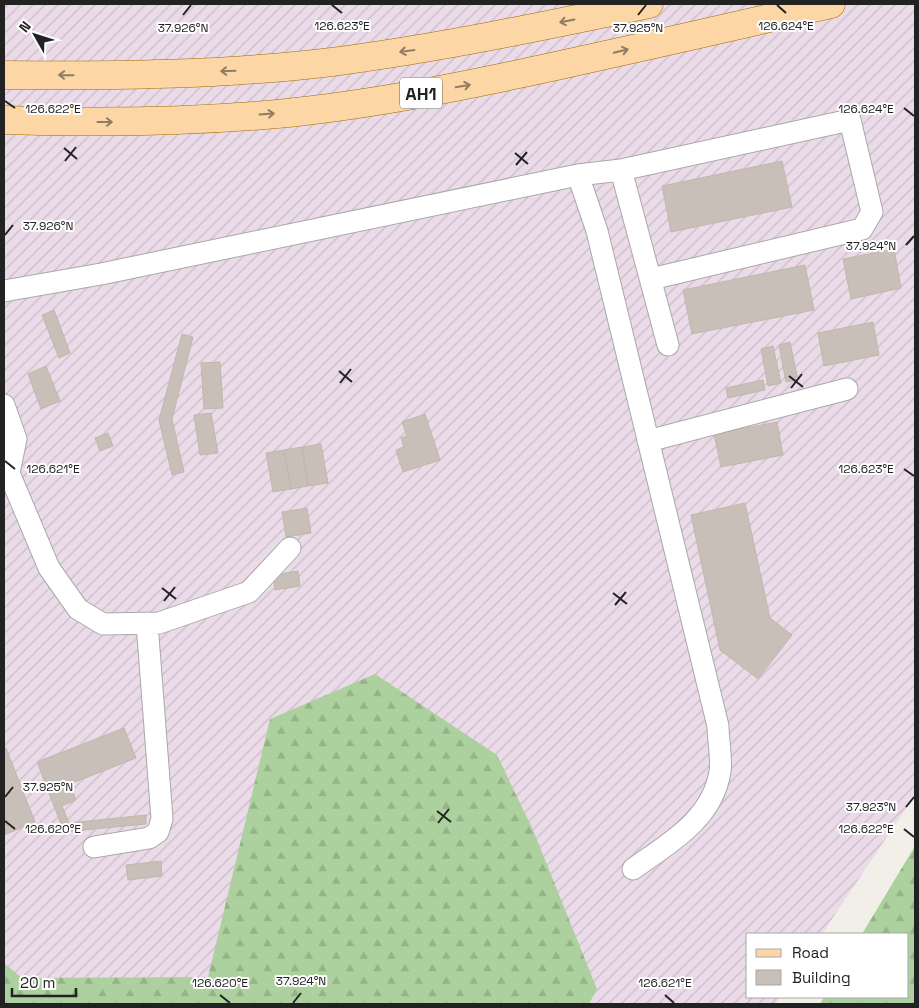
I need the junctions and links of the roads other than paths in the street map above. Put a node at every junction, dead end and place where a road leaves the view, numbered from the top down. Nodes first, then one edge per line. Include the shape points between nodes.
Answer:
1 (649, 4) edge
2 (831, 4) edge
3 (4, 75) edge
4 (4, 120) edge
5 (621, 170) junction
6 (578, 175) junction
7 (651, 279) junction
8 (4, 291) edge
9 (668, 345) dead end
10 (847, 389) dead end
11 (4, 405) edge
12 (648, 441) junction
13 (290, 548) dead end
14 (147, 623) junction
15 (94, 847) dead end
16 (633, 869) dead end

1 -> 3 main road, AH1 via 438,46 332,62 237,71 115,76
4 -> 2 main road, AH1 via 177,121 279,114 378,101 475,83
5 - 6 street
5 - 7 street
5 - 7 street via 850,120 872,212 862,229
6 - 8 street via 101,274
6 - 12 street via 596,231
7 - 9 street
10 - 12 street
11 - 14 street via 16,439 10,473 49,568 78,609 103,624
12 - 16 street via 718,726 720,772 709,804 688,830
13 - 14 street via 249,592 159,623
14 - 15 street via 162,819 158,832 149,838

